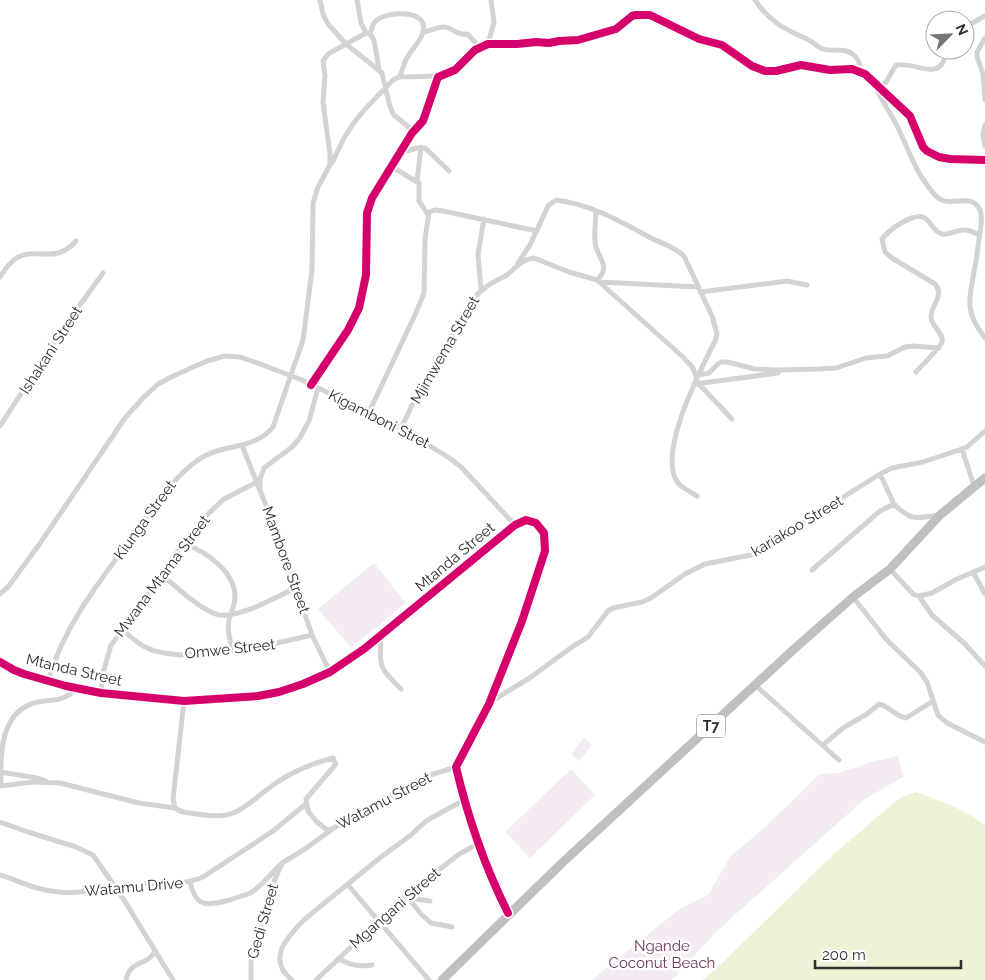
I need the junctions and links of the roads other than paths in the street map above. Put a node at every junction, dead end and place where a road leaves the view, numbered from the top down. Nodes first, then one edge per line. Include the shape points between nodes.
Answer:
1 (320, 0) edge
2 (357, 0) edge
3 (491, 0) edge
4 (755, 0) edge
5 (423, 32) junction
6 (368, 34) junction
7 (985, 38) edge
8 (346, 44) junction
9 (488, 44) junction
10 (480, 46) junction
11 (944, 60) edge
12 (379, 69) junction
13 (859, 71) junction
14 (440, 76) junction
15 (399, 77) junction
16 (872, 81) junction
17 (386, 88) junction
18 (880, 88) junction
19 (985, 100) edge
20 (985, 125) edge
21 (413, 131) junction
22 (985, 146) edge
23 (422, 147) junction
24 (400, 153) junction
25 (985, 160) edge
26 (330, 165) junction
27 (392, 167) junction
28 (449, 171) dead end
29 (417, 180) junction
30 (596, 211) junction
31 (428, 215) junction
32 (484, 219) junction
33 (537, 231) junction
34 (979, 235) junction
35 (76, 241) dead end
36 (518, 263) junction
37 (103, 274) dead end
38 (0, 277) edge
39 (598, 281) junction
40 (807, 285) dead end
41 (481, 289) junction
42 (699, 290) junction
43 (985, 338) edge
44 (938, 348) junction
45 (801, 370) junction
46 (916, 372) dead end
47 (290, 376) junction
48 (697, 380) junction
49 (312, 385) junction
50 (318, 388) junction
51 (369, 412) junction
52 (732, 420) dead end
53 (0, 426) edge
54 (401, 428) junction
55 (985, 431) edge
56 (243, 448) dead end
57 (962, 449) junction
58 (880, 474) junction
59 (985, 478) edge
60 (257, 482) junction
61 (974, 486) junction
62 (260, 491) junction
63 (696, 496) dead end
64 (894, 504) junction
65 (940, 515) junction
66 (515, 525) junction
67 (182, 543) junction
68 (985, 567) edge
69 (890, 569) junction
70 (812, 570) dead end
71 (973, 572) junction
72 (161, 574) junction
73 (296, 588) junction
74 (0, 594) edge
75 (985, 594) edge
76 (919, 596) junction
77 (852, 597) junction
78 (231, 615) junction
79 (123, 630) junction
80 (312, 635) junction
81 (381, 636) junction
82 (233, 651) junction
83 (0, 662) edge
84 (985, 666) edge
85 (330, 672) junction
86 (48, 681) junction
87 (754, 685) junction
88 (77, 688) junction
89 (401, 689) dead end
90 (101, 693) junction
91 (184, 701) junction
92 (932, 701) junction
93 (489, 704) junction
94 (985, 742) edge
95 (823, 745) junction
96 (839, 760) dead end
97 (456, 767) junction
98 (0, 772) edge
99 (48, 782) junction
100 (0, 786) edge
101 (464, 800) junction
102 (306, 804) junction
103 (175, 808) junction
104 (0, 822) edge
105 (332, 829) junction
106 (479, 843) junction
107 (282, 863) junction
108 (0, 875) edge
109 (190, 882) junction
110 (348, 885) junction
111 (260, 886) junction
112 (116, 887) junction
113 (268, 893) junction
114 (407, 897) junction
115 (430, 901) dead end
116 (508, 913) junction
117 (378, 920) junction
118 (452, 927) dead end
119 (155, 951) junction
120 (339, 958) junction
121 (372, 965) dead end
122 (126, 980) edge
123 (173, 980) edge
124 (251, 980) edge
125 (292, 980) edge
126 (316, 980) edge
127 (430, 980) edge
128 (442, 980) edge

1 - 8 street via 328,24
2 - 6 street via 361,23
3 - 9 street via 494,22
4 - 13 street via 782,28 824,50 842,50 853,55 859,62
5 - 6 street via 418,16 399,14 376,20
5 - 10 street via 448,28 460,35 467,34
5 - 15 street
6 - 8 street
6 - 12 street via 374,40
7 - 19 street via 977,52
8 - 12 street
8 - 26 street via 322,61
9 - 10 street
9 - 13 street via 550,44 578,40 616,29 632,16 650,15 699,39 726,46 752,66 765,71 799,65
10 - 14 street via 455,70
11 - 18 street via 933,70 896,65
12 - 17 street
13 - 16 street
14 - 15 street
14 - 21 street via 426,115
15 - 17 street, Kiunga Street
16 - 18 street
16 - 34 street via 919,174 935,195 946,202 972,202 979,208 982,215
17 - 21 street via 393,114
17 - 26 street, Kiunga Street via 353,124
18 - 25 street via 910,116 927,151 950,159
20 - 22 street
21 - 24 street
23 - 24 street
23 - 28 street
23 - 29 street
24 - 27 street
26 - 47 street, Kiunga Street via 313,204 308,315
27 - 29 street
27 - 49 street via 374,193 367,213 366,275 359,308
29 - 31 street via 419,201
30 - 33 street, Mjimwema Street via 574,202 556,200 548,206
30 - 39 street via 595,241 604,267
30 - 42 street via 680,252
31 - 32 street via 435,210
31 - 51 street via 424,293
32 - 33 street
32 - 41 street via 478,254
33 - 36 street, Mjimwema Street
34 - 43 street via 969,302 972,317
34 - 44 street via 965,230 941,234 930,222 915,216 894,227 882,239 886,252 892,258 939,288 931,315 933,324 942,335
35 - 38 street via 57,254 18,257
36 - 39 street via 534,258
36 - 41 street, Mjimwema Street via 506,275
37 - 53 street, Ishakani Street
39 - 42 street
39 - 48 street via 683,356 693,368
40 - 42 street via 787,281
41 - 54 street, Mjimwema Street via 462,316
42 - 48 street via 717,334
44 - 45 street via 905,347 892,355 866,358 836,368
44 - 46 street
45 - 48 street
45 - 48 street via 755,369 727,362 718,363
47 - 49 street, Kigamboni Stret
47 - 74 street, Kigamboni Stret via 248,360 226,356 207,361 158,384 125,418 41,542
47 - 86 street, Kiunga Street via 277,419 268,434 243,446 211,452 175,478 77,614
48 - 52 street
48 - 63 street via 677,426 674,453 674,474 678,483
49 - 50 street, Kigamboni Stret
50 - 51 street, Kigamboni Stret
50 - 62 street via 309,421 296,444 264,468
51 - 54 street, Kigamboni Stret
54 - 66 street, Kigamboni Stret via 456,464
55 - 57 street, kariakoo Street
56 - 60 street, Mambore Street
57 - 58 street, kariakoo Street
57 - 61 street
58 - 64 street
58 - 93 street, kariakoo Street via 751,555 705,564 651,598 613,608 588,638
59 - 61 highway, T7
60 - 62 street, Mambore Street
60 - 67 street, Mwana Mtama Street via 224,499
61 - 65 highway, T7
62 - 73 street, Mambore Street
64 - 65 street via 906,516 913,518
64 - 70 street via 880,511
65 - 69 highway, T7
66 - 81 street, Mtanda Street
66 - 93 street, Mtanda Street via 526,520 536,523 544,533 545,551
67 - 72 street, Mwana Mtama Street
67 - 78 street via 206,554 222,569 235,591
68 - 71 street
69 - 76 street via 913,594
69 - 77 highway, T7
71 - 75 street
71 - 76 street via 932,593
72 - 78 street via 203,608 218,615
72 - 79 street, Mwana Mtama Street
73 - 78 street
73 - 80 street, Mambore Street
76 - 84 street via 932,615
77 - 87 highway, T7
77 - 92 street via 886,639 921,673
78 - 82 street via 228,633
79 - 82 street, Omwe Street via 145,648 170,654
79 - 90 street, Mwana Mtama Street via 107,654
80 - 82 street, Omwe Street
80 - 85 street, Mambore Street
81 - 85 street, Mtanda Street
81 - 89 street via 381,667
83 - 86 street, Mtanda Street
85 - 91 street, Mtanda Street via 279,692
86 - 88 street, Mtanda Street
87 - 95 street
87 - 116 highway, T7
88 - 90 street, Mtanda Street
88 - 98 street via 65,698 30,704 13,715 4,740
90 - 91 street, Mtanda Street
91 - 103 street via 174,788
92 - 94 street via 942,719
92 - 95 street via 906,718 879,704
93 - 97 street, Mtanda Street
95 - 96 street
97 - 101 street
97 - 105 street, Watamu Street via 424,777
98 - 99 street
98 - 100 street
99 - 100 street
99 - 103 street
101 - 106 street
101 - 110 street via 426,821
102 - 103 street via 308,795 336,764 333,758 281,780 244,808 225,816 182,812
102 - 105 street, Watamu Street via 316,821 326,830
102 - 109 street, Watamu Drive via 255,844
104 - 112 street via 88,852
105 - 107 street, Gedi Street
106 - 114 street, Mgangani Street via 453,859
106 - 116 street
107 - 111 street
107 - 113 street, Gedi Street
108 - 112 street, Watamu Drive via 59,892
109 - 111 street via 197,899 203,904 245,895
109 - 112 street, Watamu Drive
110 - 117 street
110 - 125 street via 304,919 286,941 280,956 282,969
111 - 113 street
112 - 119 street
113 - 124 street, Gedi Street via 251,957
114 - 115 street
114 - 117 street, Mgangani Street
114 - 118 street via 431,923
116 - 128 highway, T7
117 - 120 street, Mgangani Street
117 - 127 street
119 - 122 street via 150,958 131,968
119 - 123 street
120 - 121 street via 359,966
120 - 126 street, Mgangani Street

